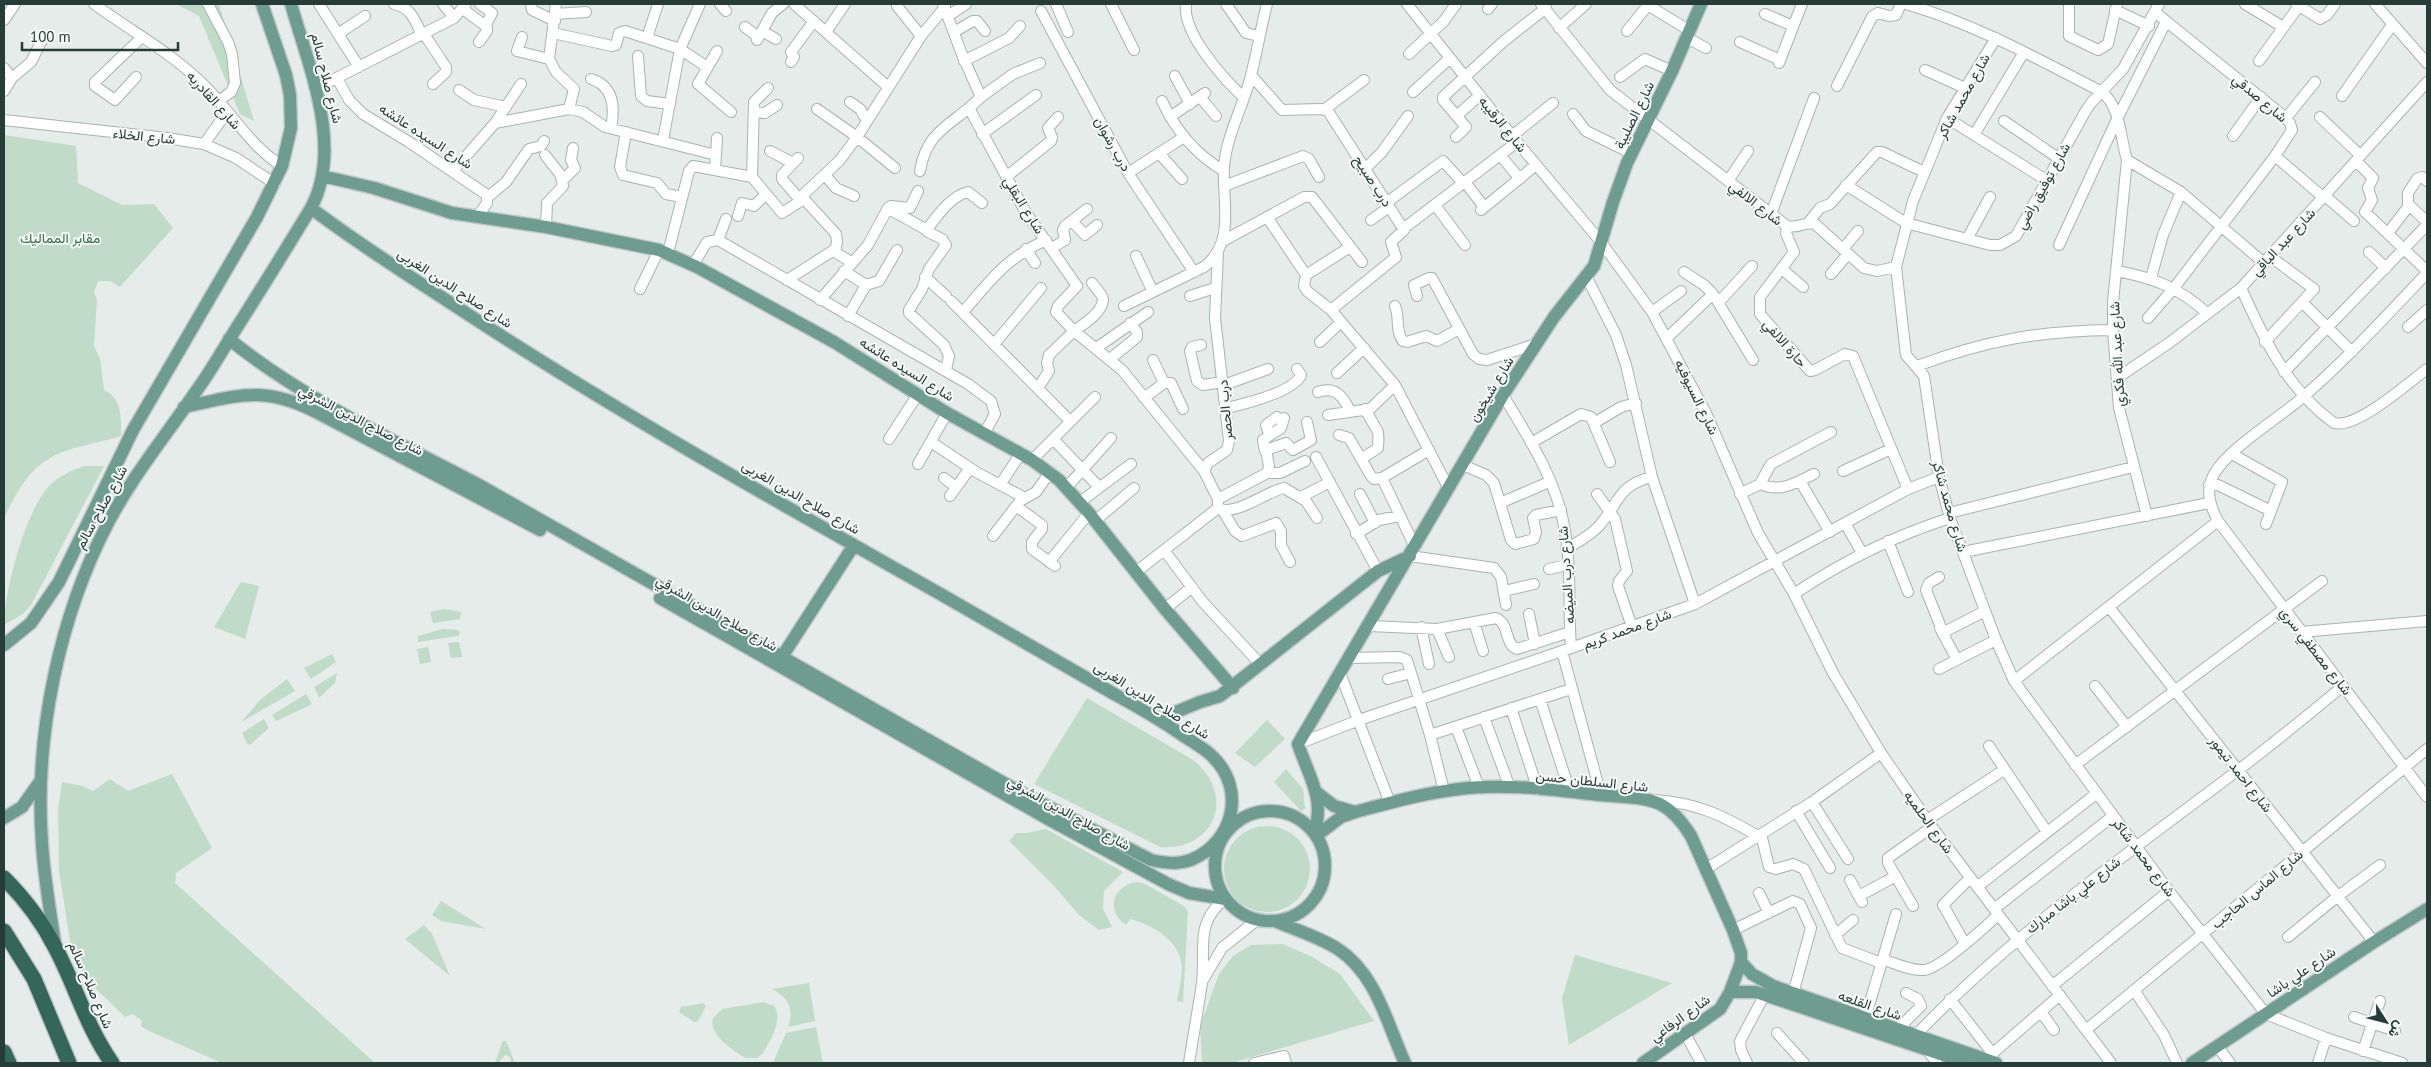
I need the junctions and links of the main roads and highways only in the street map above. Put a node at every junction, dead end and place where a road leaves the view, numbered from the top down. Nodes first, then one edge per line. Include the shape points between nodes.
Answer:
1 (262, 4) edge
2 (291, 4) edge
3 (1701, 4) edge
4 (322, 176) junction
5 (311, 208) junction
6 (1601, 242) joint
7 (229, 339) junction
8 (184, 407) junction
9 (854, 545) junction
10 (1413, 552) junction
11 (4, 645) edge
12 (780, 661) junction
13 (1233, 688) junction
14 (1159, 719) junction
15 (42, 780) junction
16 (1316, 792) junction
17 (1355, 812) junction
18 (4, 818) edge
19 (1225, 832) junction
20 (1315, 834) junction
21 (4, 878) edge
22 (1225, 899) junction
23 (2427, 909) edge
24 (1275, 921) junction
25 (4, 931) edge
26 (56, 949) junction
27 (1741, 962) junction
28 (1730, 992) junction
29 (96, 1040) junction
30 (4, 1052) edge
31 (1991, 1059) edge
32 (9, 1063) edge
33 (69, 1063) edge
34 (101, 1063) edge
35 (112, 1063) edge
36 (1405, 1063) edge
37 (1643, 1063) edge
38 (1967, 1063) edge
39 (2192, 1063) edge

1 - 11 main road, شارع صلاح سالم via 290,95 291,128 275,184 133,430 54,590 31,623
2 - 4 main road, شارع صلاح سالم via 325,138
3 - 6 main road, شارع الصليبة via 1631,153
4 - 5 main road, شارع صلاح سالم
4 - 13 main road, شارع السيده عائشه via 399,195 444,211 546,227 663,252 834,342 1050,472 1080,502
5 - 7 main road, شارع صلاح سالم
5 - 9 main road, شارع صلاح الدين الغربى via 559,372
6 - 10 main road, شارع شيخون via 1587,278 1554,318 1503,395
7 - 8 main road, شارع صلاح سالم
7 - 12 main road, شارع صلاح الدين الشرقي via 265,368 479,486
8 - 12 main road, شارع صلاح الدين الشرقي via 248,394 274,395 302,404
8 - 15 main road, شارع صلاح سالم via 124,496 85,571 53,687
9 - 12 main road
9 - 14 main road, شارع صلاح الدين الغربى
10 - 13 main road via 1378,571
10 - 16 main road, شارع شيخون via 1298,744
12 - 19 main road, شارع صلاح الدين الشرقي via 1151,860 1169,863 1188,861 1205,853
12 - 22 main road, شارع صلاح الدين الشرقي via 1050,820 1168,884 1189,893
13 - 14 main road
14 - 19 main road, شارع صلاح الدين الغربى via 1204,750 1219,764 1230,782 1233,802
15 - 18 main road via 22,807
15 - 26 main road, شارع صلاح سالم via 41,841
16 - 17 main road via 1334,806
16 - 20 main road via 1319,805
17 - 20 main road, شارع السلطان حسن
17 - 27 main road, شارع السلطان حسن via 1444,791 1479,787 1570,792 1643,799 1659,804 1683,823 1734,930
19 - 20 main road via 1250,814 1268,811 1293,816
19 - 22 main road via 1216,859 1216,878
20 - 24 main road via 1325,858 1325,871 1317,895 1299,913
21 - 26 highway via 38,918
22 - 24 main road via 1245,916
23 - 39 main road, شارع علي باشا
24 - 36 main road via 1332,946 1354,962 1367,978
25 - 33 highway via 34,979
26 - 29 highway, شارع صلاح سالم
27 - 28 main road
27 - 31 main road, شارع القلعه via 1759,978 1793,994
28 - 37 main road, شارع الرفاعي via 1720,1009
28 - 38 main road, شارع القلعه via 1748,990 1765,994
29 - 34 highway
29 - 35 highway, شارع صلاح سالم
30 - 32 highway

